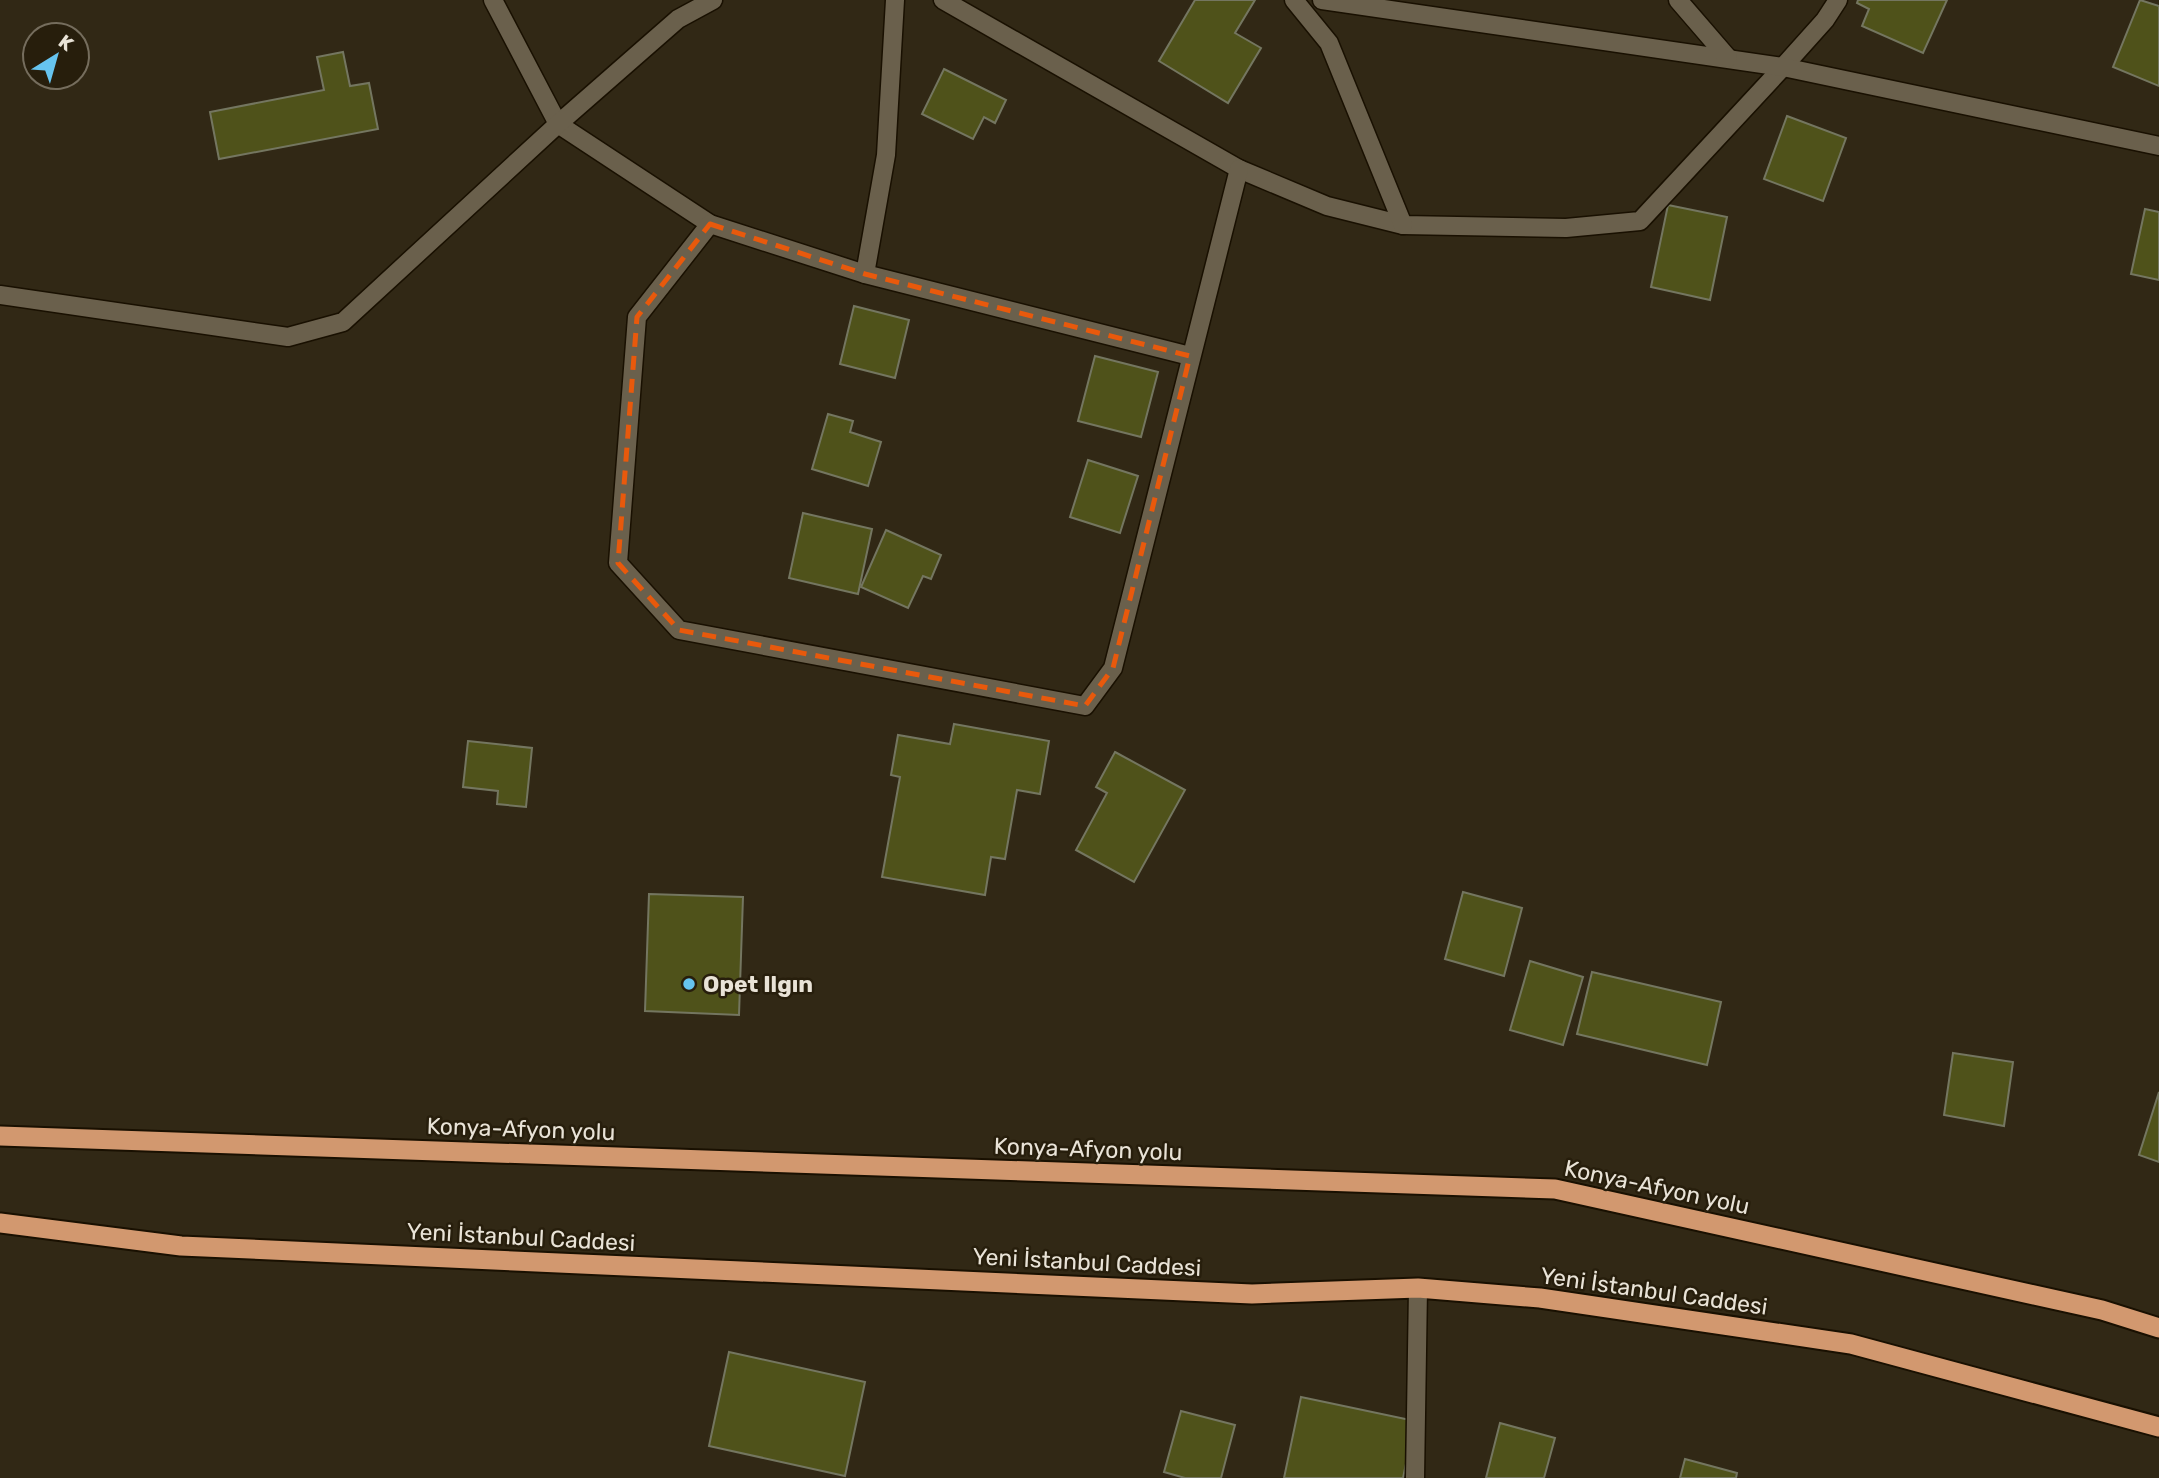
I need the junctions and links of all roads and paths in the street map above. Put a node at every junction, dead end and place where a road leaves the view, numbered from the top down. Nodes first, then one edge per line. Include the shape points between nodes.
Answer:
1 (493, 0) edge
2 (713, 0) edge
3 (895, 0) edge
4 (943, 0) edge
5 (1294, 0) edge
6 (1322, 0) edge
7 (1678, 0) edge
8 (1838, 0) edge
9 (1728, 58) junction
10 (1783, 67) junction
11 (558, 124) junction
12 (2159, 146) edge
13 (1240, 169) junction
14 (710, 224) junction
15 (1403, 225) junction
16 (865, 274) junction
17 (0, 295) edge
18 (1190, 356) junction
19 (0, 1136) edge
20 (0, 1223) edge
21 (1418, 1288) junction
22 (2159, 1328) edge
23 (2159, 1427) edge
24 (1415, 1478) edge

1 - 11 street
2 - 11 street via 678,19
3 - 16 street via 886,155
4 - 13 street
5 - 15 street via 1329,43
6 - 9 street
7 - 9 street
8 - 10 street
9 - 10 street
10 - 12 street
10 - 15 street via 1640,221 1566,228
11 - 14 street
11 - 17 street via 343,322 288,337
13 - 15 street via 1327,206
13 - 18 street
14 - 16 street
14 - 18 street via 637,317 618,563 679,630 1084,706 1113,668
16 - 18 street
19 - 22 highway, Konya-Afyon yolu via 1555,1189 2102,1310
20 - 21 highway, Yeni İstanbul Caddesi via 181,1246 1252,1294
21 - 23 highway, Yeni İstanbul Caddesi via 1540,1298 1851,1344
21 - 24 street

